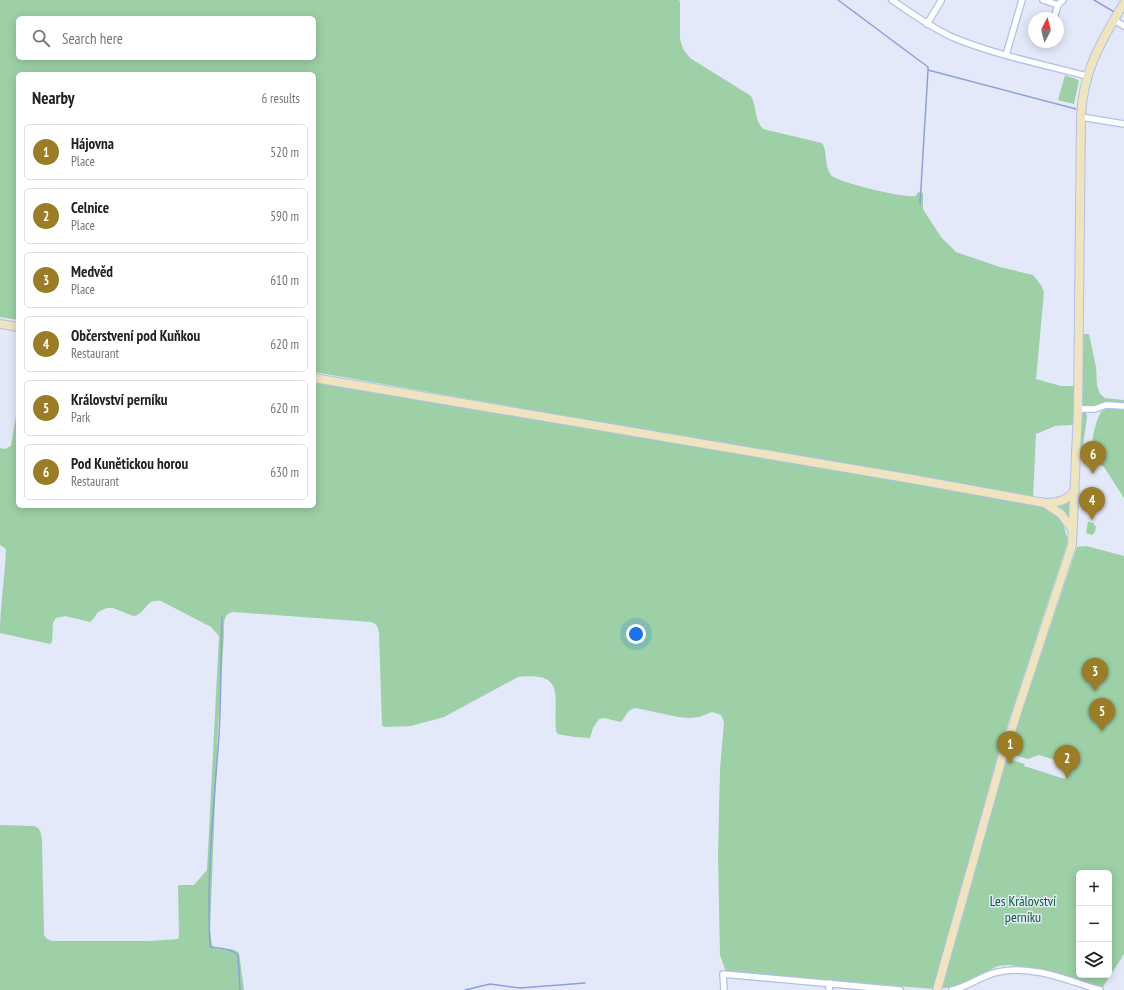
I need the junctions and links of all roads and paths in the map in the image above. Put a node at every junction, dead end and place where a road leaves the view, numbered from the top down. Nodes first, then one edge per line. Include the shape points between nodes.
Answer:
1 (892, 0) edge
2 (1022, 0) edge
3 (1043, 0) edge
4 (1063, 0) edge
5 (941, 1) edge
6 (1124, 3) edge
7 (1058, 5) junction
8 (1056, 12) edge
9 (1116, 16) junction
10 (927, 24) junction
11 (1124, 26) edge
12 (1006, 55) junction
13 (1087, 76) junction
14 (1081, 117) junction
15 (1124, 124) edge
16 (0, 324) edge
17 (16, 327) edge
18 (316, 378) edge
19 (1124, 406) edge
20 (1078, 408) junction
21 (1075, 492) junction
22 (1045, 503) junction
23 (1072, 529) junction
24 (830, 983) junction
25 (724, 990) edge
26 (829, 990) edge
27 (900, 990) edge
28 (938, 990) edge
29 (952, 990) edge
30 (1100, 990) edge

1 - 10 street
2 - 12 street
3 - 7 street
4 - 7 street
5 - 10 street
6 - 9 street
7 - 8 street
9 - 11 street
9 - 13 street via 1097,50
10 - 12 street via 979,47
12 - 13 street
13 - 14 street
14 - 15 street
14 - 20 street
16 - 17 street
18 - 22 street
19 - 20 street
20 - 21 street
21 - 22 street via 1062,501
21 - 23 street
22 - 23 street via 1061,514
23 - 28 street via 1072,545 1003,755
24 - 25 street via 723,974
24 - 26 street
24 - 27 street
29 - 30 street via 989,974 1012,969 1042,973

